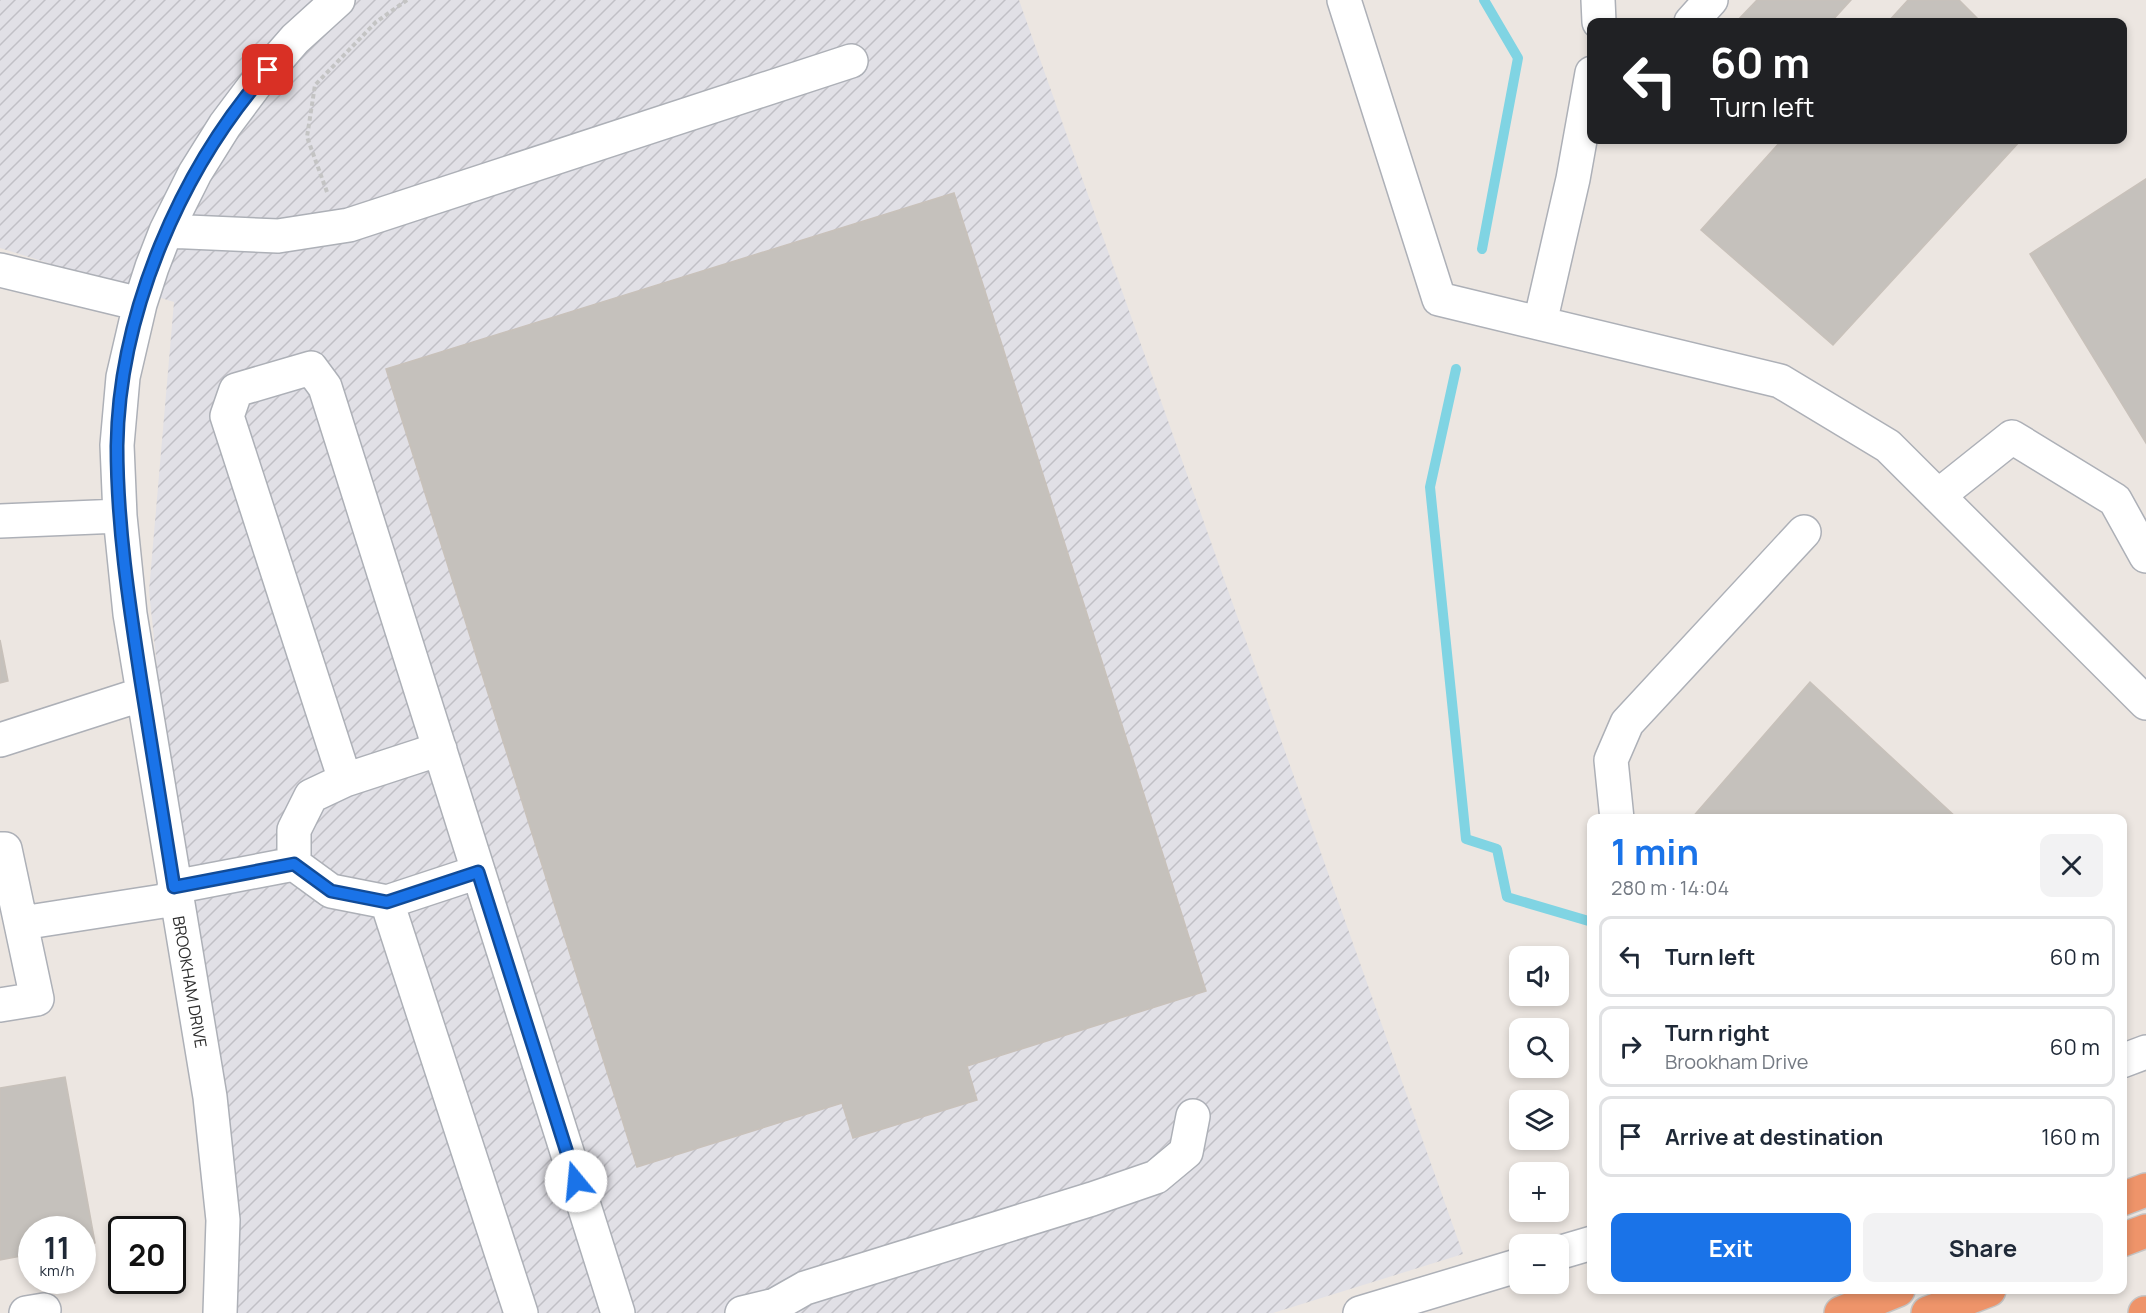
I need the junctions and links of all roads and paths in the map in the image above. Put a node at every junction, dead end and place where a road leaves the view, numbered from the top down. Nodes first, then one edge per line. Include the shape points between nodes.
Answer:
1 (338, 0) edge
2 (407, 0) edge
3 (1344, 0) edge
4 (1598, 0) edge
5 (1711, 0) edge
6 (1599, 18) edge
7 (1695, 18) edge
8 (851, 61) dead end
9 (1587, 104) edge
10 (340, 226) junction
11 (166, 231) junction
12 (0, 270) edge
13 (140, 304) junction
14 (1540, 323) junction
15 (1938, 496) junction
16 (120, 516) junction
17 (0, 521) edge
18 (1804, 532) dead end
19 (2146, 556) edge
20 (2142, 691) edge
21 (143, 694) junction
22 (0, 740) edge
23 (440, 749) junction
24 (345, 780) junction
25 (1616, 814) edge
26 (0, 849) edge
27 (294, 864) junction
28 (478, 872) junction
29 (175, 893) junction
30 (387, 902) junction
31 (22, 923) junction
32 (0, 1005) edge
33 (2146, 1052) edge
34 (2127, 1059) edge
35 (1193, 1116) dead end
36 (2146, 1190) edge
37 (2127, 1198) edge
38 (2146, 1231) edge
39 (2127, 1238) edge
40 (1587, 1244) edge
41 (1569, 1250) edge
42 (1509, 1268) edge
43 (1888, 1294) edge
44 (1978, 1294) edge
45 (775, 1309) edge
46 (220, 1313) edge
47 (521, 1313) edge
48 (618, 1313) edge
49 (742, 1313) edge
50 (1360, 1313) edge
51 (1841, 1313) edge
52 (1928, 1313) edge

1 - 11 street, BROOKHAM DRIVE via 296,39 225,125
2 - 10 path via 376,22 315,85 307,137
3 - 14 street via 1439,299
4 - 6 street
5 - 7 street
8 - 10 street
9 - 14 street
10 - 11 street via 278,236
11 - 13 street, BROOKHAM DRIVE
12 - 13 street
13 - 16 street, BROOKHAM DRIVE via 123,377 117,445
14 - 15 street via 1780,381 1888,446
15 - 19 street via 2012,437 2115,500
15 - 20 street
16 - 17 street
16 - 21 street, BROOKHAM DRIVE
18 - 25 street via 1627,723 1611,760
21 - 22 street
21 - 29 street, BROOKHAM DRIVE
23 - 24 street
23 - 24 street via 325,387 311,368 236,390 227,416
23 - 28 street
24 - 27 street via 311,796 294,830
26 - 31 street via 5,849
27 - 29 street
27 - 30 street via 331,891
28 - 30 street
28 - 48 street
29 - 31 street
29 - 46 street, BROOKHAM DRIVE via 210,1097 223,1220
30 - 47 street
31 - 32 street via 37,999
33 - 34 street
35 - 45 street via 1186,1152 1156,1177 805,1288
36 - 37 highway
38 - 39 highway
40 - 41 street
42 - 50 street
43 - 51 highway
44 - 52 highway
45 - 49 street

